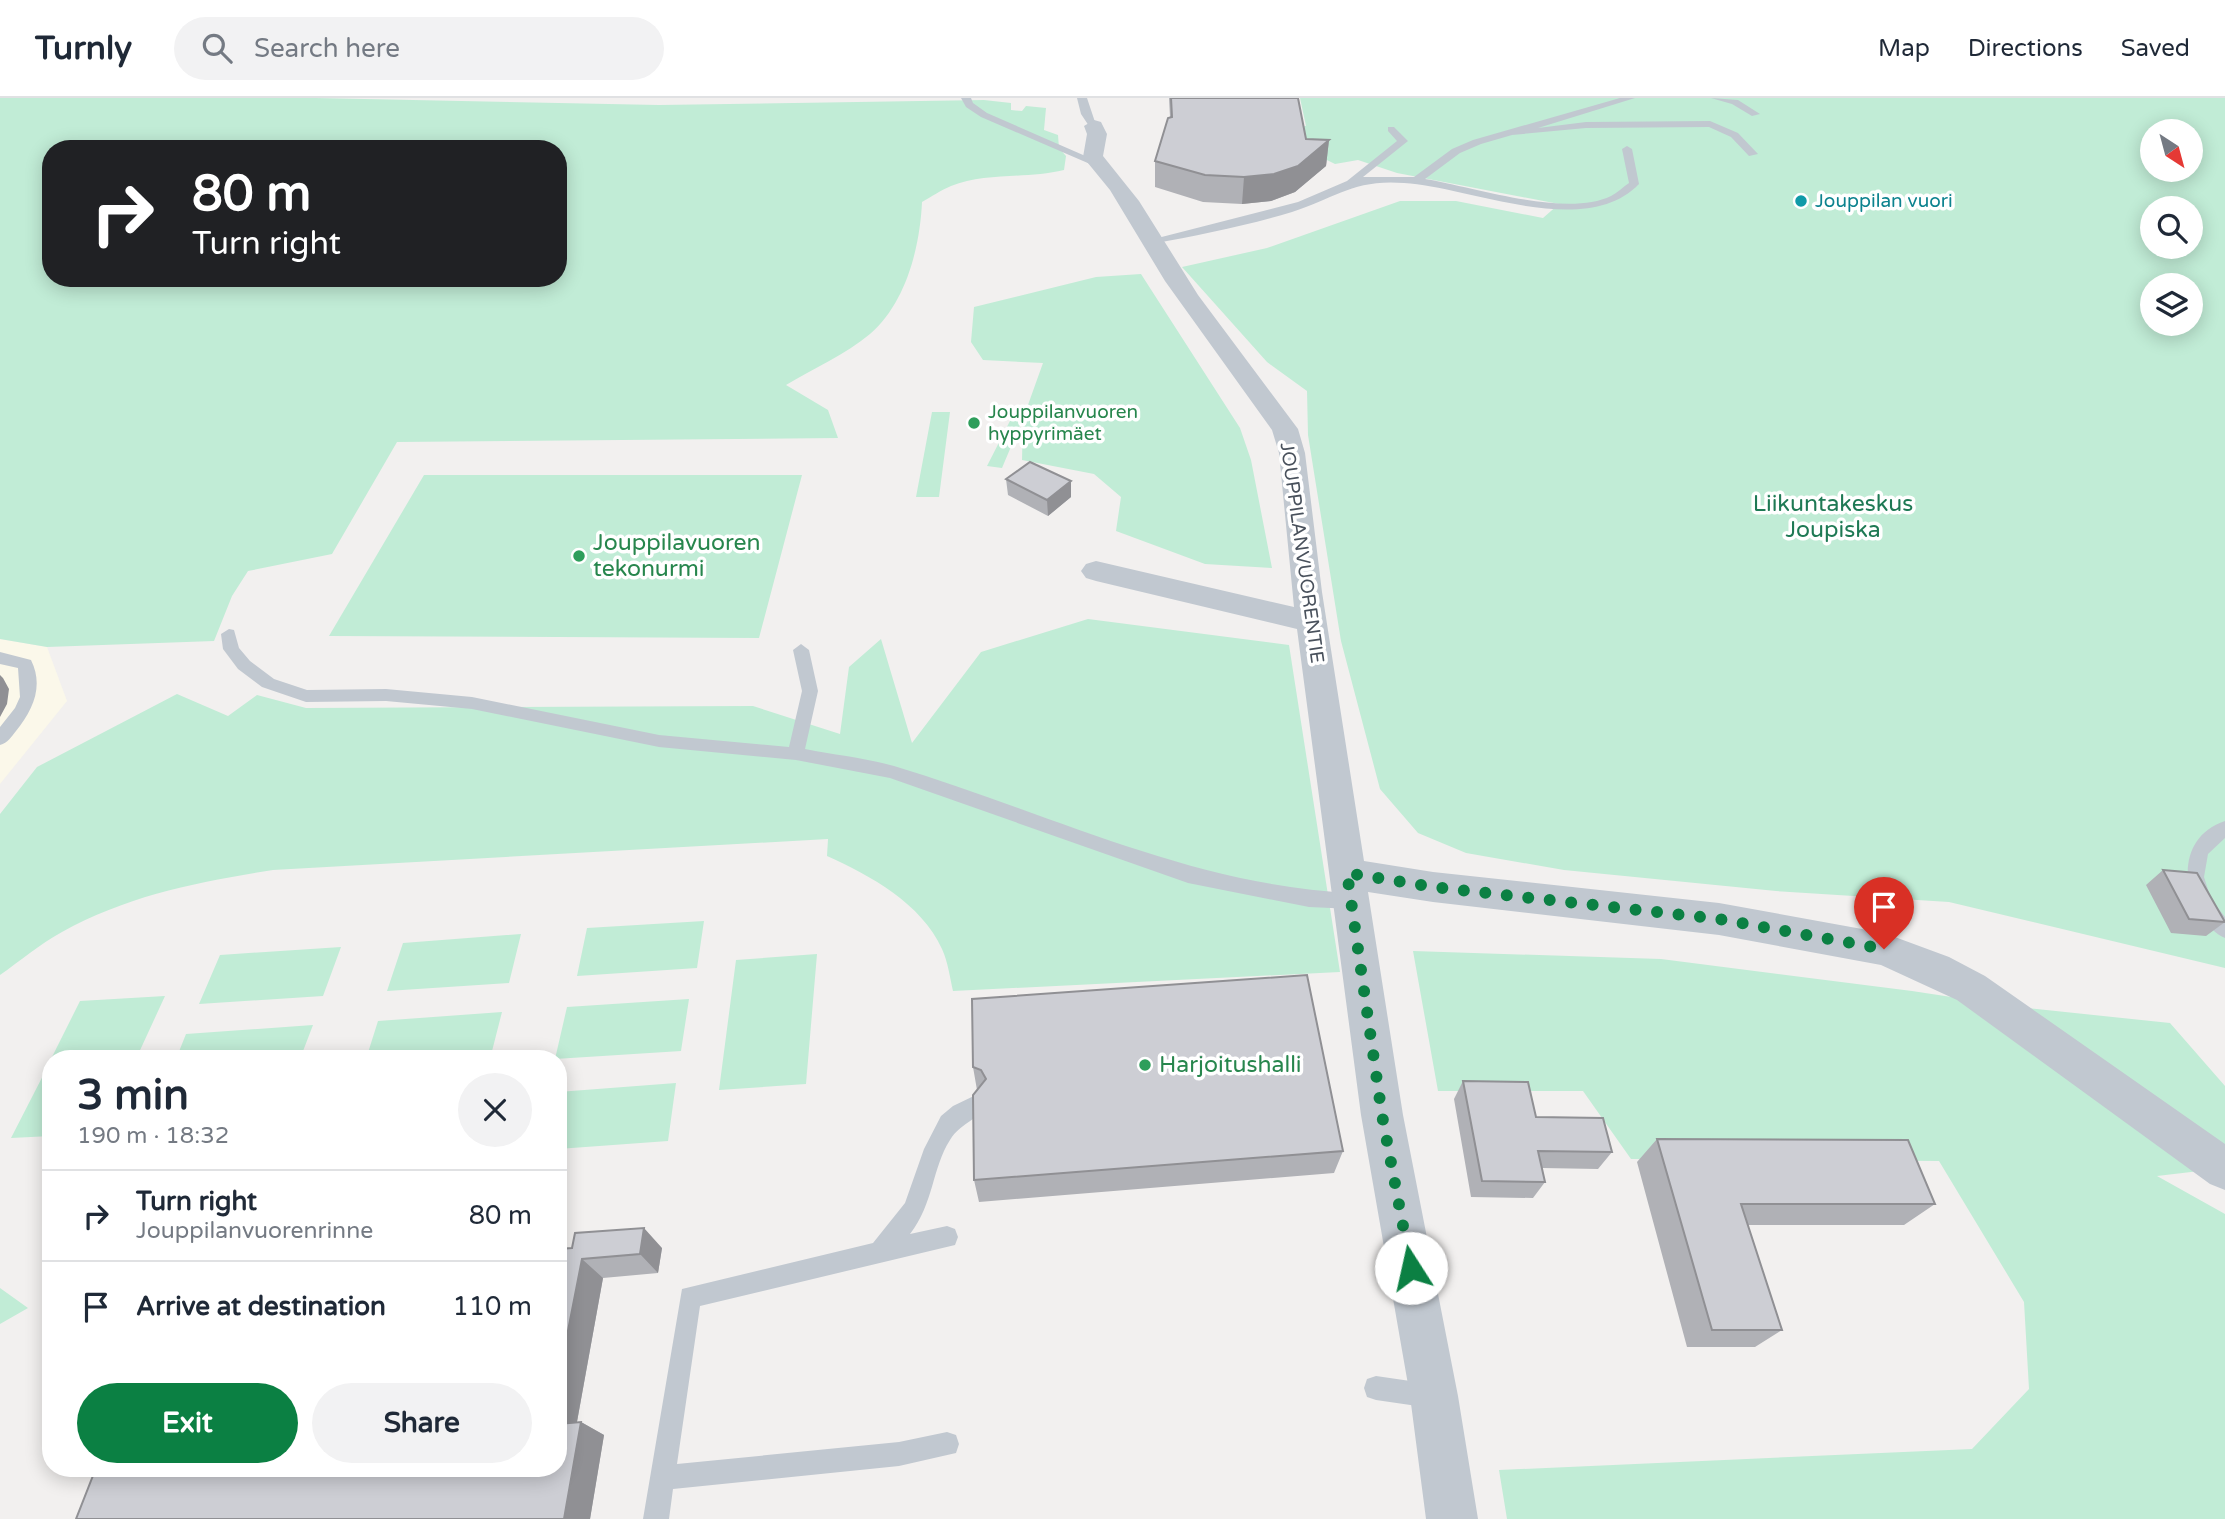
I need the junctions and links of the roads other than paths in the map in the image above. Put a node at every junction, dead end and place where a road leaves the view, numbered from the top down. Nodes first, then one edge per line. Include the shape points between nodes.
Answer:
1 (966, 98) edge
2 (1082, 98) edge
3 (1630, 98) edge
4 (1716, 98) edge
5 (1755, 114) dead end
6 (1094, 126) joint
7 (1391, 129) dead end
8 (1516, 133) junction
9 (1627, 149) dead end
10 (1753, 154) dead end
11 (1101, 165) junction
12 (1417, 180) junction
13 (1349, 183) junction
14 (1152, 242) junction
15 (1096, 571) dead end
16 (1311, 622) junction
17 (229, 634) dead end
18 (800, 650) dead end
19 (0, 658) edge
20 (0, 739) edge
21 (796, 754) junction
22 (2225, 828) edge
23 (1350, 887) junction
24 (2225, 930) edge
25 (978, 1104) edge
26 (2225, 1168) edge
27 (947, 1237) dead end
28 (879, 1254) junction
29 (1377, 1388) dead end
30 (1434, 1396) junction
31 (947, 1444) dead end
32 (662, 1478) junction
33 (656, 1519) edge
34 (1452, 1519) edge

1 - 11 lane via 969,106 984,115
2 - 6 lane
3 - 8 lane
4 - 5 lane via 1735,102
6 - 11 street via 1093,157
7 - 13 lane via 1403,141
8 - 10 lane via 1586,125 1710,124 1727,129
8 - 12 lane via 1456,151
9 - 12 lane via 1634,184 1625,195 1597,204 1537,204
11 - 14 street, JOUPPILANVUORENTIE via 1131,201
12 - 13 lane
13 - 14 lane via 1291,209
14 - 16 street, JOUPPILANVUORENTIE via 1285,429 1292,453
15 - 16 street
16 - 23 street, JOUPPILANVUORENTIE
17 - 21 lane via 231,649 244,665 268,683 306,696 386,695 472,703 659,741
18 - 21 lane via 810,691
19 - 20 lane via 25,664 32,686 25,707
21 - 23 lane via 891,772 1188,875 1309,899
22 - 24 lane via 2204,847 2193,866 2196,888
23 - 26 street via 1433,887 1719,919 1884,949 1971,988
23 - 30 street, JOUPPILANVUORENTIE via 1382,1115
25 - 28 lane via 958,1112 939,1133 913,1212
27 - 28 lane
28 - 32 lane via 690,1297
29 - 30 lane
30 - 34 street, JOUPPILANVUORENTIE
31 - 32 lane via 900,1454
32 - 33 lane

